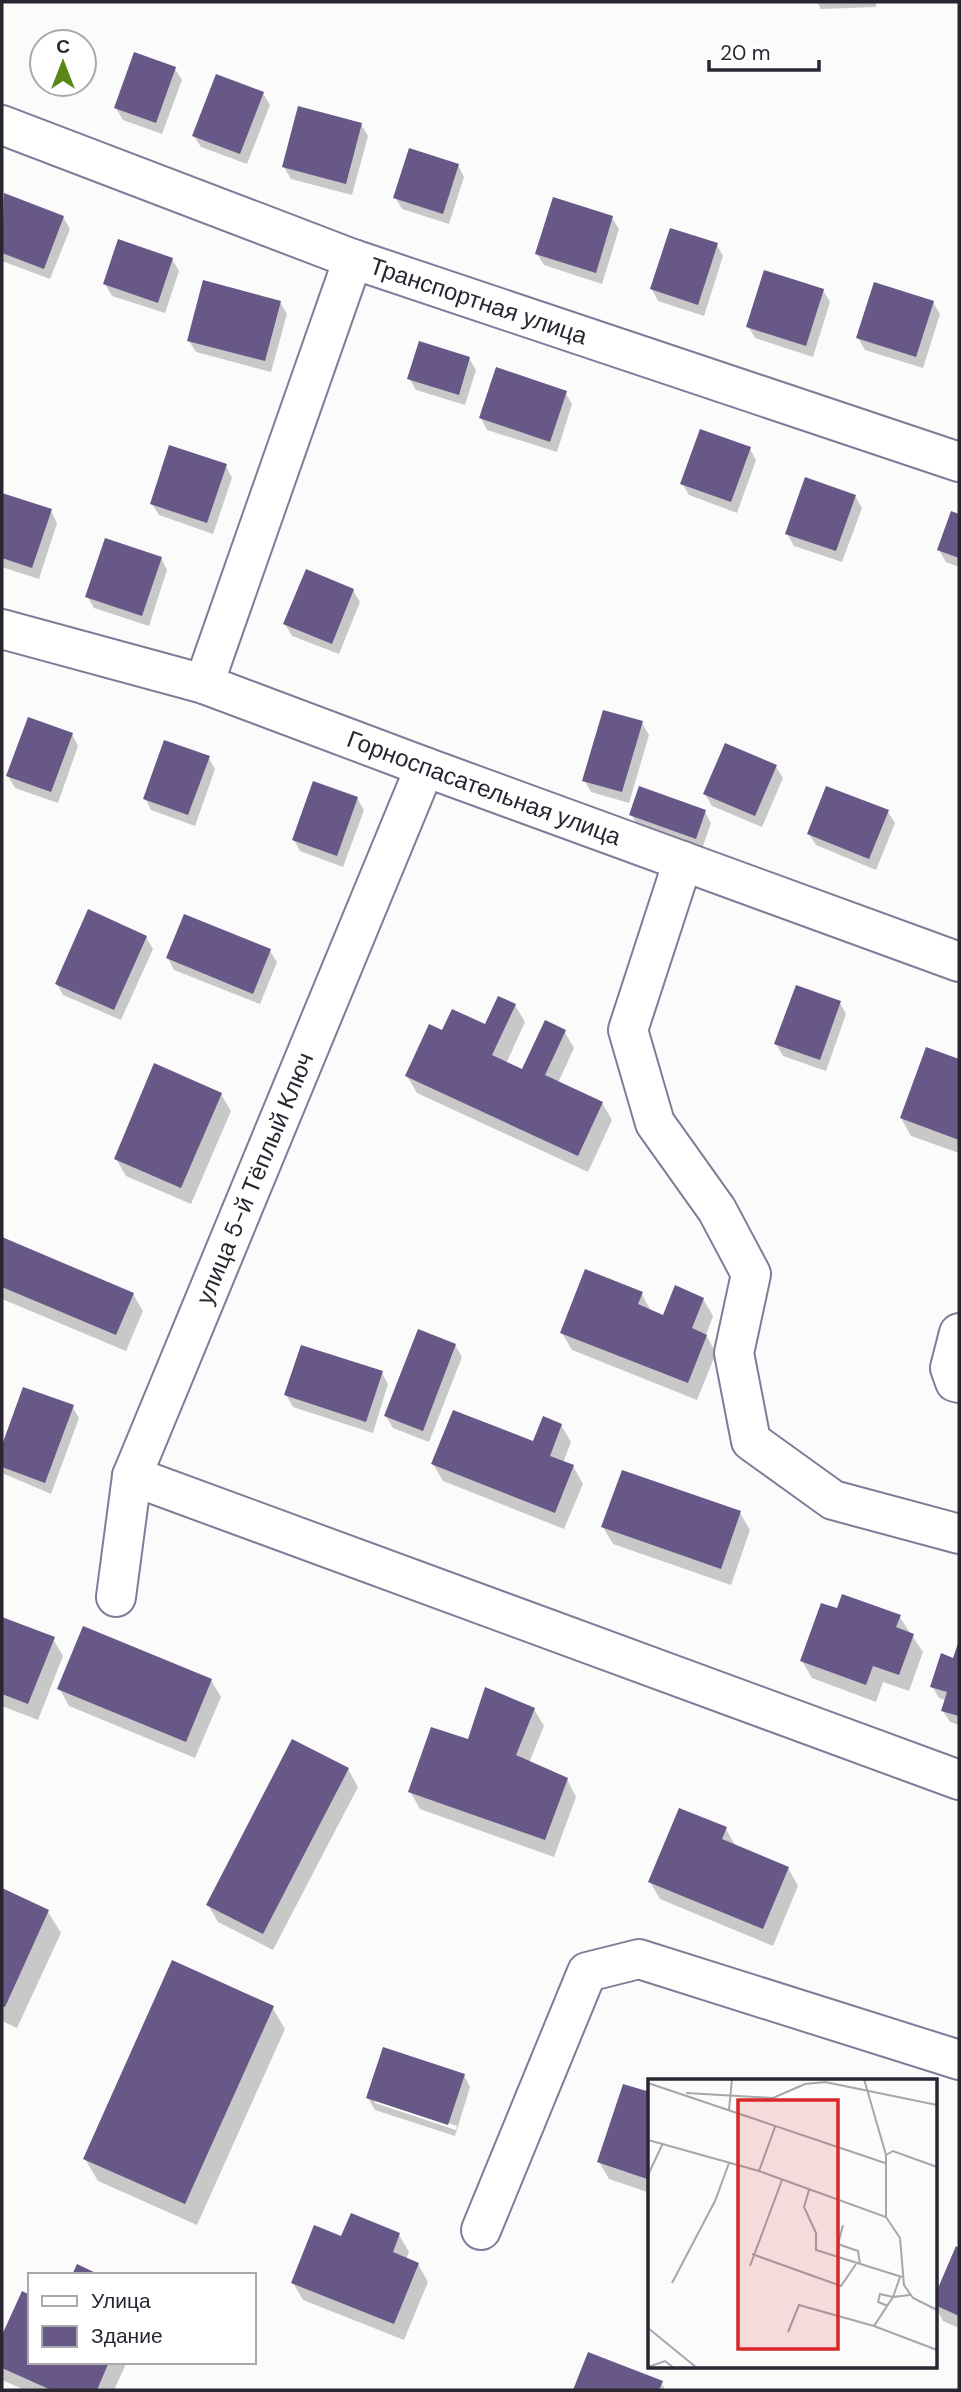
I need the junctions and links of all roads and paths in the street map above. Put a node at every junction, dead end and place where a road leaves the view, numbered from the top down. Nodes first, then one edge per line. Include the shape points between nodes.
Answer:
1 (2, 125) edge
2 (353, 259) junction
3 (959, 462) edge
4 (2, 629) edge
5 (204, 684) junction
6 (425, 767) junction
7 (683, 861) junction
8 (959, 961) edge
9 (959, 1333) edge
10 (959, 1383) edge
11 (132, 1476) junction
12 (959, 1534) edge
13 (116, 1597) dead end
14 (959, 1780) edge
15 (959, 2060) edge
16 (481, 2230) dead end

1 - 2 street, Транспортная улица
2 - 3 street, Транспортная улица
2 - 5 street
4 - 5 street, Горноспасательная улица
5 - 6 street, Горноспасательная улица
6 - 7 street, Горноспасательная улица
6 - 11 street, улица 5-й Тёплый Ключ
7 - 8 street, Горноспасательная улица
7 - 12 street via 628,1030 654,1123 717,1210 751,1274 734,1353 751,1441 834,1500
9 - 10 street via 950,1368
11 - 13 street, улица 5-й Тёплый Ключ
11 - 14 street
15 - 16 street via 639,1959 587,1972

